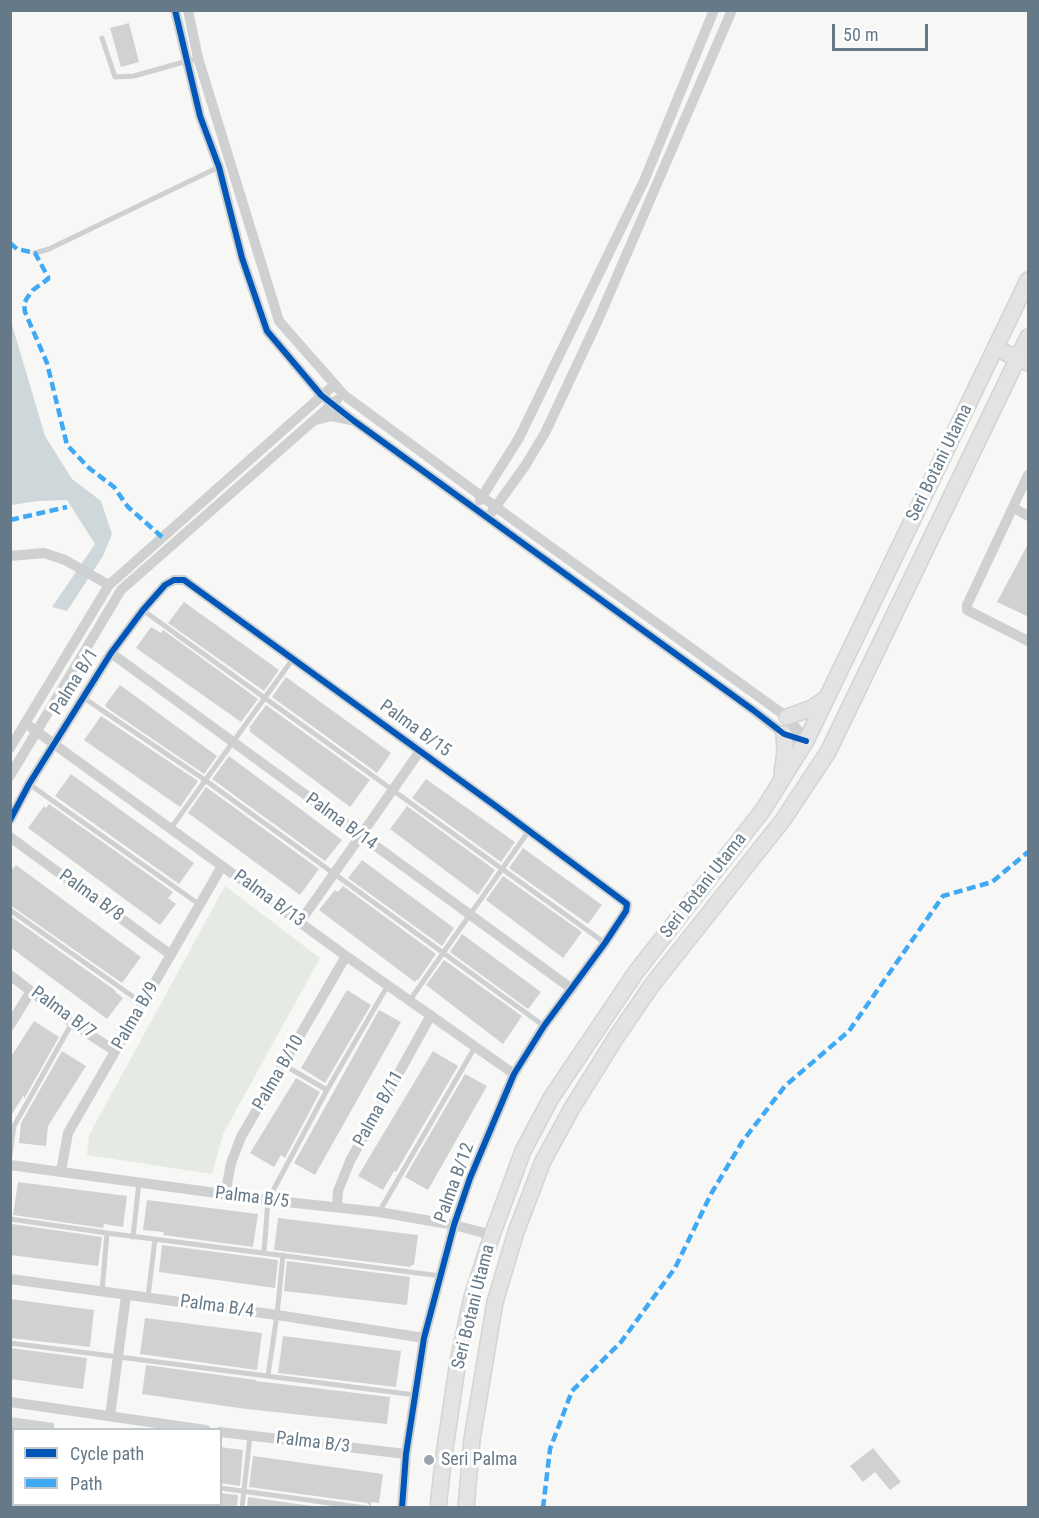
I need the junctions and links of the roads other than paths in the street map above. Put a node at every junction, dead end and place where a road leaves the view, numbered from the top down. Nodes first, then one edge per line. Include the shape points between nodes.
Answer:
1 (175, 10) edge
2 (188, 10) edge
3 (714, 10) edge
4 (732, 10) edge
5 (102, 38) dead end
6 (198, 58) junction
7 (186, 62) junction
8 (219, 167) junction
9 (35, 253) dead end
10 (1029, 280) edge
11 (1006, 326) junction
12 (1028, 337) edge
13 (995, 348) junction
14 (1023, 360) edge
15 (309, 381) junction
16 (335, 384) junction
17 (344, 394) junction
18 (321, 395) junction
19 (332, 404) junction
20 (303, 412) junction
21 (314, 420) junction
22 (354, 421) junction
23 (1029, 475) edge
24 (482, 496) junction
25 (496, 507) junction
26 (474, 508) junction
27 (1014, 508) junction
28 (1029, 516) edge
29 (487, 518) junction
30 (10, 556) edge
31 (184, 580) joint
32 (109, 585) junction
33 (143, 610) junction
34 (1029, 641) edge
35 (111, 653) junction
36 (292, 660) junction
37 (827, 697) junction
38 (84, 698) junction
39 (265, 698) junction
40 (787, 717) junction
41 (25, 723) junction
42 (37, 732) junction
43 (839, 732) junction
44 (784, 734) junction
45 (806, 741) junction
46 (232, 742) junction
47 (54, 744) junction
48 (10, 748) edge
49 (420, 751) junction
50 (10, 776) edge
51 (205, 780) junction
52 (780, 783) junction
53 (29, 784) junction
54 (393, 790) junction
55 (794, 804) junction
56 (10, 820) edge
57 (171, 828) junction
58 (528, 832) junction
59 (361, 836) junction
60 (10, 837) edge
61 (222, 866) junction
62 (501, 868) junction
63 (334, 873) junction
64 (627, 904) joint
65 (200, 905) junction
66 (10, 910) edge
67 (469, 915) junction
68 (300, 922) junction
69 (604, 943) junction
70 (442, 954) junction
71 (171, 955) junction
72 (346, 956) junction
73 (10, 975) edge
74 (388, 985) junction
75 (572, 989) junction
76 (31, 991) junction
77 (410, 1000) junction
78 (143, 1004) junction
79 (431, 1015) junction
80 (72, 1023) junction
81 (10, 1025) edge
82 (544, 1026) junction
83 (475, 1047) junction
84 (116, 1051) junction
85 (284, 1065) junction
86 (514, 1074) junction
87 (327, 1090) junction
88 (10, 1155) edge
89 (10, 1164) edge
90 (61, 1171) junction
91 (139, 1182) junction
92 (225, 1195) junction
93 (268, 1200) junction
94 (337, 1207) junction
95 (380, 1212) junction
96 (10, 1219) edge
97 (454, 1225) junction
98 (107, 1233) junction
99 (492, 1235) junction
100 (133, 1237) junction
101 (155, 1239) junction
102 (264, 1252) junction
103 (283, 1255) junction
104 (441, 1276) junction
105 (10, 1279) edge
106 (102, 1292) junction
107 (126, 1296) junction
108 (148, 1298) junction
109 (278, 1315) junction
110 (424, 1338) junction
111 (10, 1343) edge
112 (119, 1358) junction
113 (268, 1375) junction
114 (417, 1395) junction
115 (10, 1402) edge
116 (110, 1416) junction
117 (192, 1428) edge
118 (222, 1432) edge
119 (250, 1436) junction
120 (406, 1454) junction
121 (222, 1488) edge
122 (244, 1491) junction
123 (242, 1508) edge
124 (366, 1508) edge
125 (402, 1508) edge
126 (438, 1508) edge
127 (466, 1508) edge

1 - 7 street
2 - 6 street
3 - 24 street via 644,181 519,438
4 - 25 street via 545,433
5 - 7 lane via 115,78
6 - 7 lane
6 - 16 street via 279,321
7 - 8 street via 200,117
8 - 9 lane
8 - 15 street via 242,258 267,331
10 - 11 main road, Seri Botani Utama
11 - 12 main road
11 - 13 main road, Seri Botani Utama
12 - 14 main road, Seri Botani Utama
13 - 14 main road
13 - 37 main road, Seri Botani Utama
14 - 43 main road, Seri Botani Utama
15 - 18 street
15 - 20 street
16 - 17 street
16 - 18 street
17 - 19 street
17 - 24 street
18 - 19 street
18 - 20 street
19 - 21 street
19 - 22 street
20 - 32 street
21 - 22 street via 332,416
21 - 42 street via 121,590
22 - 26 street
23 - 27 street
24 - 25 street
24 - 26 street
25 - 29 street
25 - 40 street
26 - 29 street
27 - 28 street
27 - 34 street via 967,610
29 - 44 street
30 - 32 street via 44,553
31 - 33 street, Palma B/1 via 165,585
31 - 36 street, Palma B/15
32 - 41 street
33 - 35 street, Palma B/1
33 - 39 lane
35 - 38 street, Palma B/1
35 - 46 street, Palma B/14
36 - 39 lane
36 - 49 street, Palma B/15
37 - 40 main road via 812,708
37 - 45 main road, Seri Botani Utama
38 - 47 street, Palma B/1
38 - 51 lane
39 - 46 lane
39 - 54 lane
40 - 45 street
41 - 42 street, Palma B/13
41 - 48 street
42 - 47 street, Palma B/13
42 - 50 street
43 - 45 main road
43 - 55 main road, Seri Botani Utama
44 - 45 street
44 - 52 main road
45 - 52 main road, Seri Botani Utama
45 - 55 main road via 809,761
46 - 51 lane
46 - 59 street, Palma B/14
47 - 53 street, Palma B/1
47 - 57 street, Palma B/13
49 - 54 street
49 - 58 street, Palma B/15
51 - 57 lane
51 - 63 lane
52 - 99 main road, Seri Botani Utama via 636,972 551,1098 523,1151
53 - 56 street, Palma B/1
53 - 65 lane
54 - 59 street
54 - 62 lane
55 - 127 main road, Seri Botani Utama via 652,985 572,1108 543,1161 495,1302 472,1439
57 - 61 street, Palma B/13
58 - 62 lane
58 - 64 street, Palma B/15
59 - 63 street
59 - 67 street, Palma B/14
60 - 71 street, Palma B/8
61 - 65 street, Palma B/9
61 - 68 street, Palma B/13
62 - 67 lane
62 - 69 lane
63 - 68 street
63 - 70 lane
64 - 69 street, Palma B/12
65 - 71 street, Palma B/9
66 - 78 lane
67 - 70 lane
67 - 75 street, Palma B/14
68 - 72 street, Palma B/13
69 - 75 street, Palma B/12
70 - 77 lane
70 - 82 lane
71 - 78 street, Palma B/9
72 - 74 street, Palma B/13
72 - 85 street, Palma B/10
73 - 76 street, Palma B/7
74 - 77 street, Palma B/13
74 - 87 lane
75 - 82 street, Palma B/12
76 - 80 street, Palma B/7
76 - 81 street
77 - 79 street, Palma B/13
78 - 84 street, Palma B/9
79 - 83 street, Palma B/13
79 - 94 street, Palma B/11 via 350,1161 338,1191
80 - 84 street, Palma B/7
80 - 88 lane via 14,1126
82 - 86 street, Palma B/12
83 - 86 street, Palma B/13
83 - 95 lane
84 - 90 street, Palma B/9 via 68,1133
85 - 87 lane
85 - 92 street, Palma B/10 via 241,1137
86 - 97 street, Palma B/12
87 - 93 lane
89 - 90 street, Palma B/5
90 - 91 street, Palma B/5
91 - 92 street, Palma B/5
91 - 100 lane
92 - 93 street, Palma B/5
93 - 94 street, Palma B/5
93 - 102 lane
94 - 95 street, Palma B/5
95 - 97 street, Palma B/5
96 - 98 lane
97 - 99 street, Palma B/5
97 - 104 street, Palma B/12
98 - 100 lane
98 - 106 lane
99 - 126 main road, Seri Botani Utama via 472,1297 458,1361
100 - 101 lane
101 - 102 lane
101 - 108 lane
102 - 103 lane
103 - 104 lane
103 - 109 lane
104 - 110 street, Palma B/12
105 - 106 street, Palma B/4
106 - 107 street, Palma B/4
107 - 108 street, Palma B/4
107 - 112 street
108 - 109 street, Palma B/4
109 - 110 street, Palma B/4
109 - 113 lane
110 - 114 street, Palma B/12
111 - 112 lane
112 - 113 lane
112 - 116 street
113 - 114 lane
114 - 120 street, Palma B/12
115 - 116 street
116 - 117 street
118 - 119 street, Palma B/3
119 - 120 street, Palma B/3
119 - 122 lane
120 - 125 street, Palma B/12
121 - 122 lane
122 - 123 lane
122 - 124 lane

